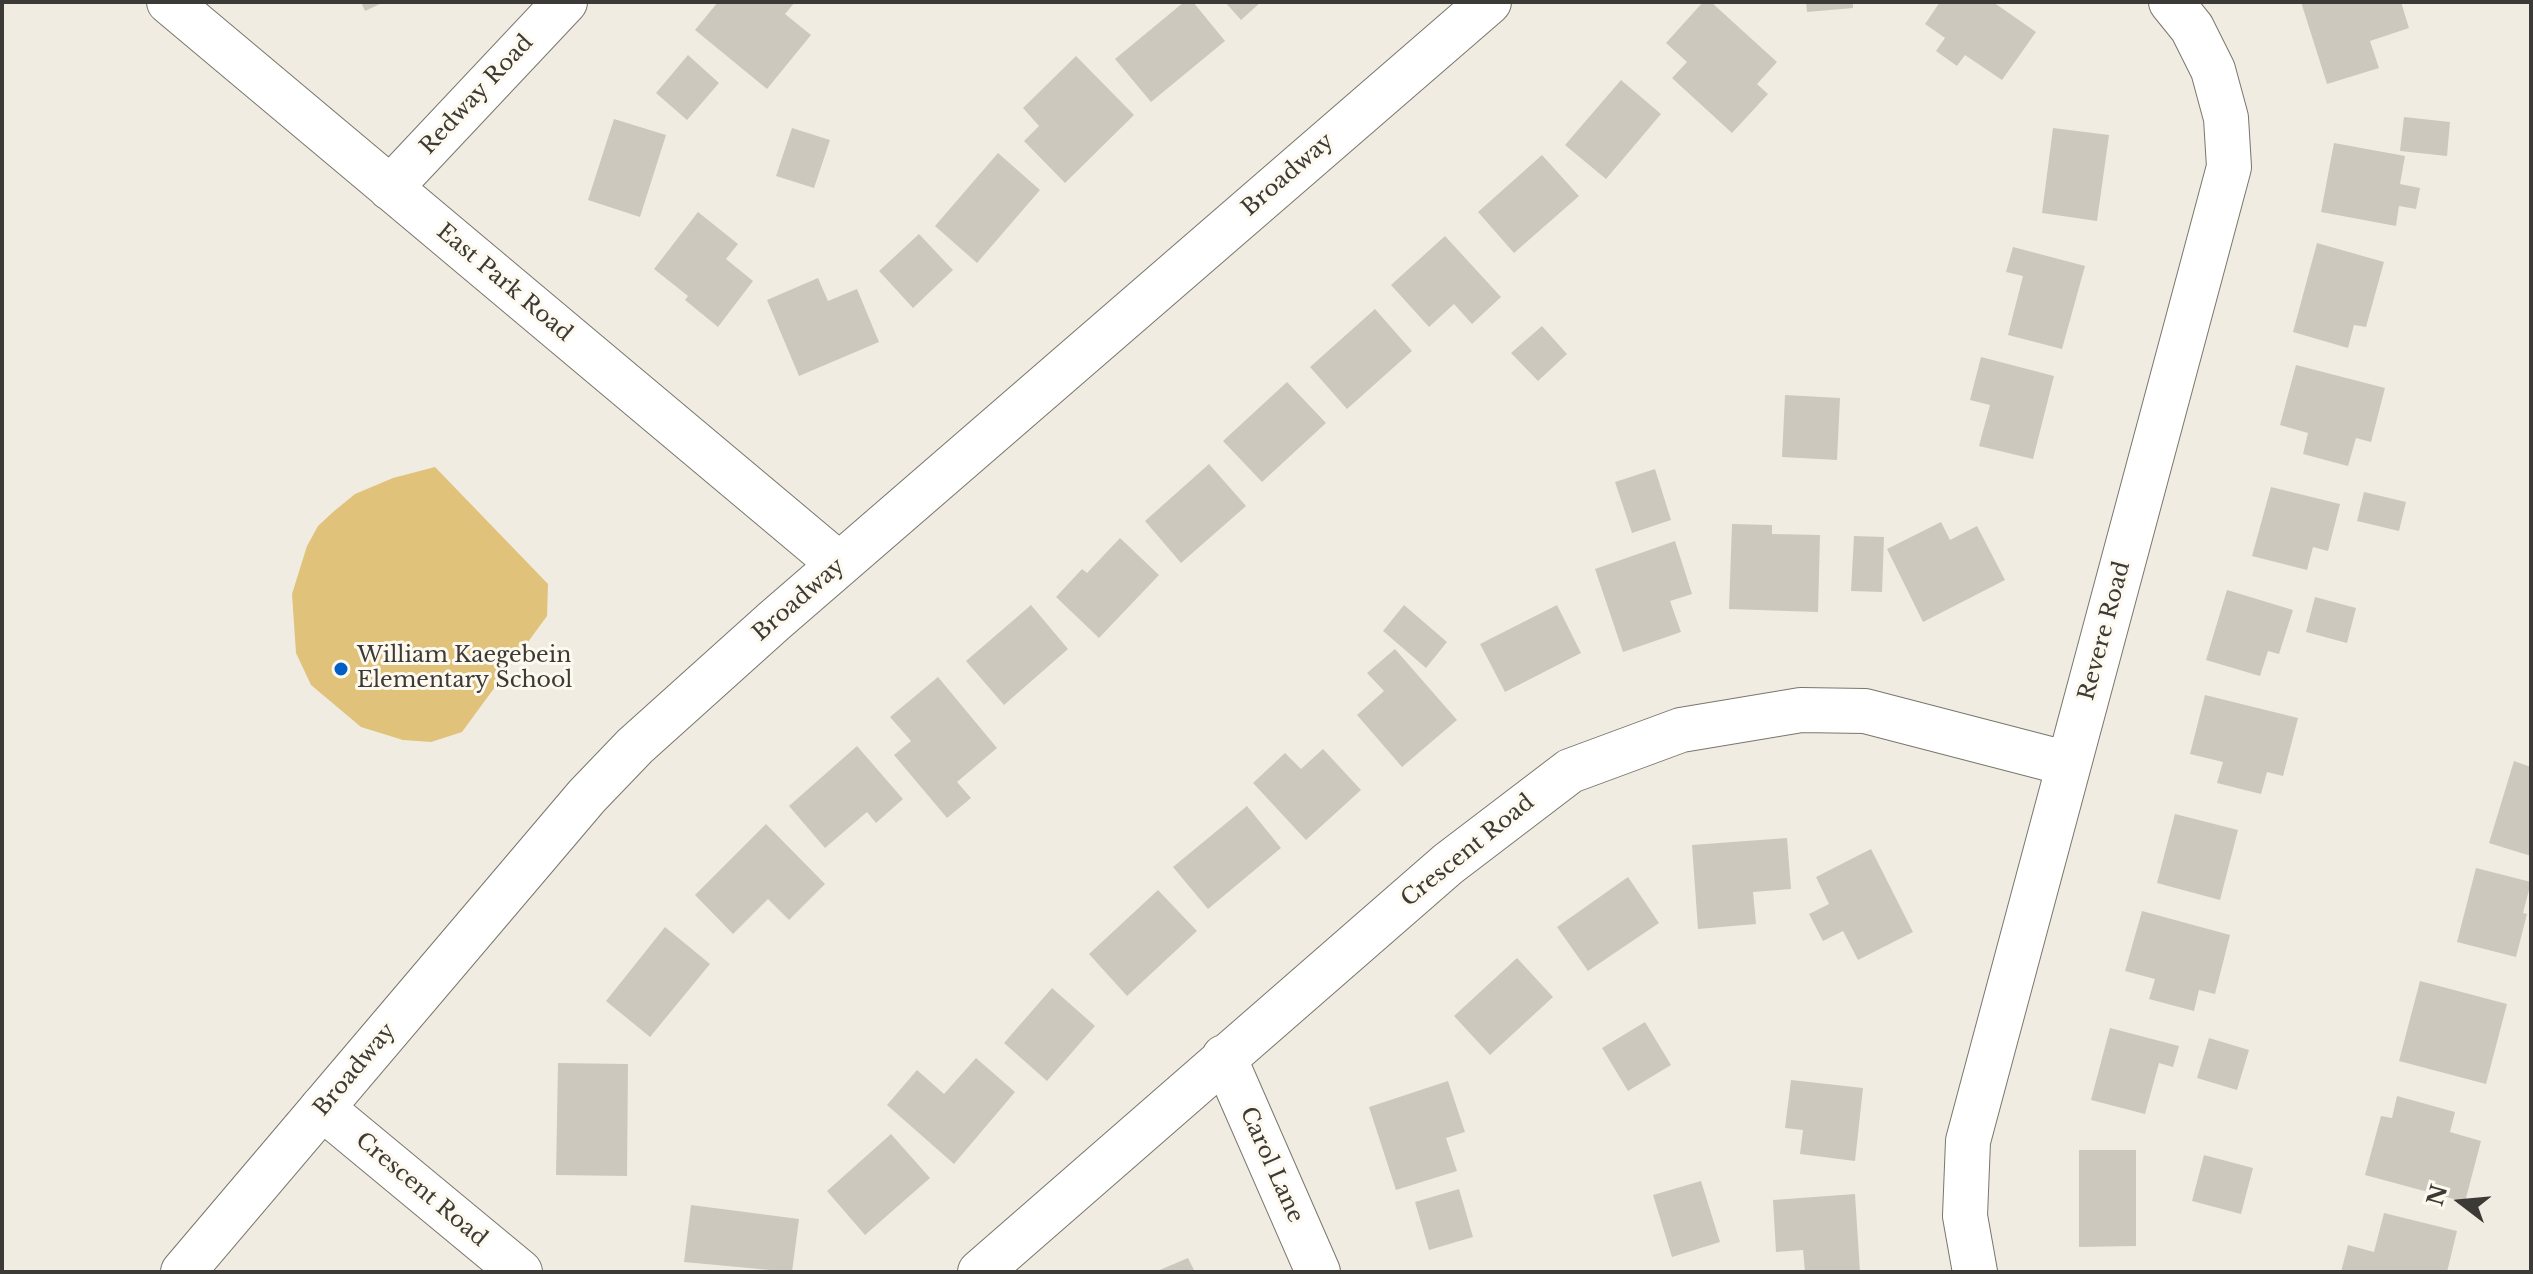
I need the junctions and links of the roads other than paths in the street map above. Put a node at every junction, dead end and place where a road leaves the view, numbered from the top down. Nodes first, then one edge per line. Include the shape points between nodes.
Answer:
1 (169, 2) edge
2 (565, 2) edge
3 (1489, 2) edge
4 (2171, 2) edge
5 (390, 188) junction
6 (839, 564) junction
7 (2069, 764) junction
8 (1224, 1057) junction
9 (322, 1108) junction
10 (183, 1272) edge
11 (520, 1272) edge
12 (980, 1272) edge
13 (1318, 1272) edge
14 (1975, 1272) edge

1 - 5 street, East Park Road
2 - 5 street, Redway Road
3 - 6 street, Broadway
4 - 7 street, Revere Road via 2192,28 2213,70 2226,118 2229,167
5 - 6 street, East Park Road
6 - 9 street, Broadway via 635,746 587,796
7 - 8 street, Crescent Road via 1865,711 1801,710 1681,730 1570,771 1448,864
7 - 14 street, Revere Road via 1968,1141 1965,1216
8 - 12 street, Crescent Road
8 - 13 street, Carol Lane
9 - 10 street, Broadway
9 - 11 street, Crescent Road

